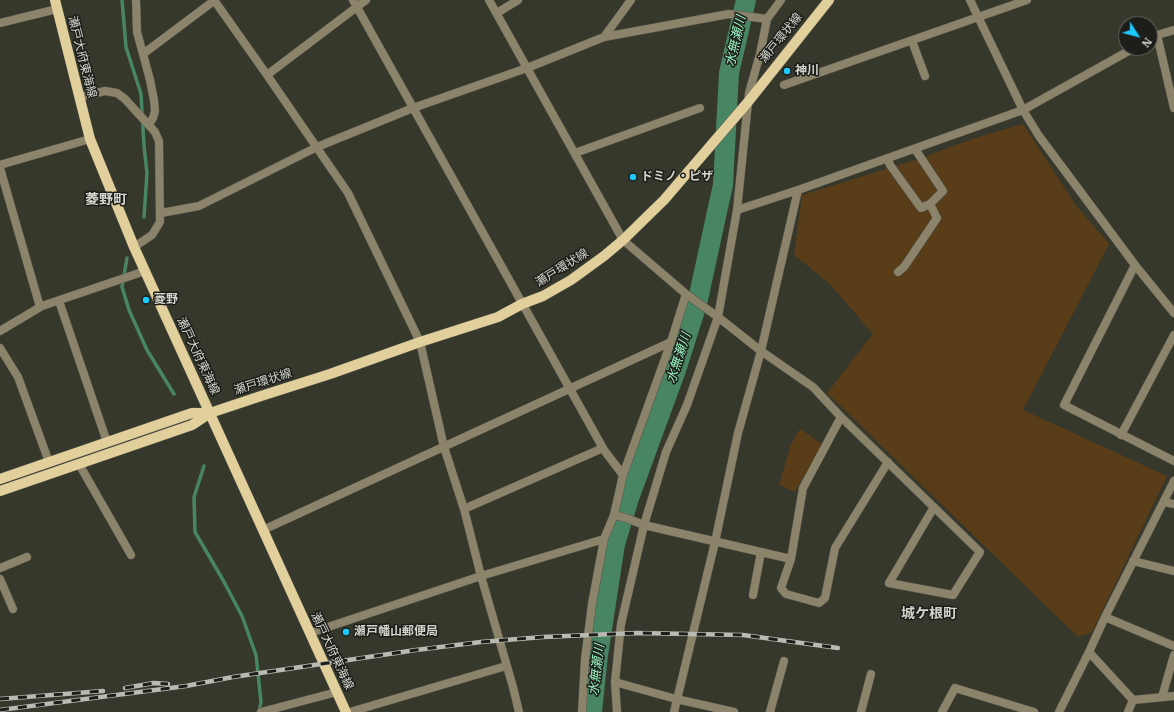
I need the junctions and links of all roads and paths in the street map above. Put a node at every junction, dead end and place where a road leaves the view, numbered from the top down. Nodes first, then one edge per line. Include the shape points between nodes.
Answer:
1 (136, 0) edge
2 (214, 0) edge
3 (366, 0) edge
4 (489, 0) edge
5 (518, 0) edge
6 (631, 0) edge
7 (781, 0) edge
8 (829, 0) edge
9 (970, 0) edge
10 (1027, 0) edge
11 (355, 3) edge
12 (56, 5) edge
13 (496, 13) junction
14 (978, 17) junction
15 (767, 19) junction
16 (0, 23) edge
17 (1174, 30) edge
18 (1158, 36) edge
19 (604, 37) junction
20 (912, 41) junction
21 (1158, 51) edge
22 (143, 54) junction
23 (1120, 56) edge
24 (528, 68) junction
25 (267, 74) junction
26 (924, 76) dead end
27 (784, 85) dead end
28 (79, 97) junction
29 (748, 102) junction
30 (413, 108) junction
31 (700, 108) dead end
32 (1174, 108) edge
33 (1023, 110) junction
34 (149, 124) junction
35 (90, 139) junction
36 (317, 147) junction
37 (915, 149) junction
38 (575, 152) junction
39 (888, 159) junction
40 (0, 166) edge
41 (798, 190) junction
42 (930, 204) junction
43 (737, 210) junction
44 (160, 213) junction
45 (623, 240) junction
46 (134, 247) junction
47 (1135, 265) junction
48 (898, 272) dead end
49 (141, 273) junction
50 (686, 294) junction
51 (59, 301) junction
52 (522, 304) junction
53 (40, 307) junction
54 (1174, 313) edge
55 (718, 317) junction
56 (0, 331) edge
57 (1174, 335) edge
58 (420, 342) junction
59 (671, 342) junction
60 (0, 348) edge
61 (761, 351) junction
62 (571, 389) junction
63 (210, 413) junction
64 (841, 417) junction
65 (1121, 435) junction
66 (107, 442) junction
67 (444, 447) junction
68 (603, 448) junction
69 (1174, 461) edge
70 (49, 462) junction
71 (888, 462) junction
72 (79, 464) junction
73 (623, 475) junction
74 (0, 479) edge
75 (1174, 481) edge
76 (0, 491) edge
77 (1164, 502) junction
78 (1174, 504) edge
79 (934, 507) junction
80 (464, 509) junction
81 (614, 514) junction
82 (644, 525) junction
83 (263, 530) junction
84 (604, 539) junction
85 (715, 542) junction
86 (761, 552) junction
87 (131, 555) dead end
88 (27, 557) dead end
89 (791, 559) junction
90 (1133, 561) junction
91 (0, 568) edge
92 (1174, 570) edge
93 (481, 576) junction
94 (0, 579) edge
95 (753, 595) dead end
96 (13, 609) dead end
97 (1105, 617) junction
98 (310, 633) junction
99 (1174, 646) edge
100 (1089, 652) junction
101 (1174, 655) edge
102 (784, 661) dead end
103 (506, 666) junction
104 (871, 674) dead end
105 (615, 682) junction
106 (337, 692) junction
107 (1174, 696) edge
108 (1162, 697) junction
109 (676, 700) junction
110 (1133, 700) junction
111 (273, 710) edge
112 (260, 712) edge
113 (346, 712) edge
114 (350, 712) edge
115 (519, 712) edge
116 (582, 712) edge
117 (617, 712) edge
118 (674, 712) edge
119 (734, 712) edge
120 (770, 712) edge
121 (861, 712) edge
122 (942, 712) edge
123 (1034, 712) edge
124 (1059, 712) edge
125 (1128, 712) edge

1 - 22 street via 137,32
2 - 22 street
2 - 25 street
3 - 11 street
4 - 13 street
5 - 13 street
6 - 19 street
7 - 15 street
8 - 29 main road, 瀬戸環状線
9 - 14 street
10 - 14 street
11 - 25 street
11 - 30 street
12 - 16 street
12 - 28 main road, 瀬戸大府東海線
13 - 24 street
14 - 20 street
14 - 33 street
15 - 19 street via 729,14
15 - 29 street
17 - 18 street
19 - 24 street
20 - 26 street
20 - 27 street
21 - 32 street
22 - 34 street via 154,106 153,118
23 - 33 street
24 - 30 street
24 - 38 street
25 - 36 street
28 - 34 street via 105,91 117,93
28 - 35 main road, 瀬戸大府東海線
29 - 43 street
29 - 45 main road, 瀬戸環状線 via 664,200
30 - 36 street
30 - 52 street
31 - 38 street
33 - 37 street
33 - 47 street via 1039,136
34 - 44 street via 158,141
35 - 40 street
35 - 46 main road, 瀬戸大府東海線
36 - 44 street via 199,206
36 - 58 street via 348,193
37 - 39 street
37 - 42 street via 943,191
38 - 45 street
39 - 41 street
39 - 42 street via 921,208
40 - 53 street
41 - 43 street
41 - 61 street
42 - 48 street via 937,218 904,268
43 - 55 street
44 - 46 street via 160,222 152,235
45 - 50 street
45 - 52 main road, 瀬戸環状線 via 571,280 543,296
46 - 49 main road, 瀬戸大府東海線
47 - 54 street
47 - 65 street via 1064,405
49 - 51 street
49 - 63 main road, 瀬戸大府東海線
50 - 55 street
50 - 59 street
51 - 53 street
51 - 66 street
52 - 58 main road, 瀬戸環状線 via 498,317
52 - 62 street
53 - 56 street
55 - 61 street
55 - 82 street via 688,405 666,452
57 - 65 street
58 - 63 main road, 瀬戸環状線
58 - 67 street
59 - 62 street
59 - 73 street
60 - 70 street via 18,377
61 - 64 street via 813,387
61 - 85 street via 738,433
62 - 67 street
62 - 68 street
63 - 66 main road, 瀬戸環状線 via 192,413
63 - 72 main road, 瀬戸環状線 via 192,424
63 - 83 main road, 瀬戸大府東海線
64 - 71 street
64 - 89 street via 802,488
65 - 69 street
66 - 70 main road, 瀬戸環状線
67 - 80 street
67 - 83 street
68 - 73 street
68 - 80 street
70 - 74 main road, 瀬戸環状線
71 - 79 street
71 - 89 street via 835,548 825,598 819,603 786,594 781,588
72 - 76 main road, 瀬戸環状線
72 - 87 street
73 - 81 street
75 - 77 street
77 - 78 street
77 - 90 street
79 - 79 street via 980,552 953,595 889,583
80 - 93 street
81 - 82 street
81 - 84 street
82 - 85 street
82 - 105 street via 621,624
83 - 98 main road, 瀬戸大府東海線
84 - 93 street
84 - 116 street via 590,619
85 - 86 street
85 - 109 street
86 - 89 street
86 - 95 street
88 - 91 street
90 - 92 street
90 - 97 street
93 - 98 street
93 - 103 street
94 - 96 street
97 - 99 street
97 - 100 street
98 - 106 main road, 瀬戸大府東海線
100 - 110 street
100 - 124 street
101 - 108 street
102 - 120 street
103 - 114 street
103 - 115 street
104 - 121 street
105 - 109 street
105 - 117 street
106 - 111 street
106 - 113 main road, 瀬戸大府東海線
107 - 108 street
108 - 110 street
109 - 118 street
109 - 119 street
110 - 125 street
111 - 112 street
122 - 123 street via 955,688

